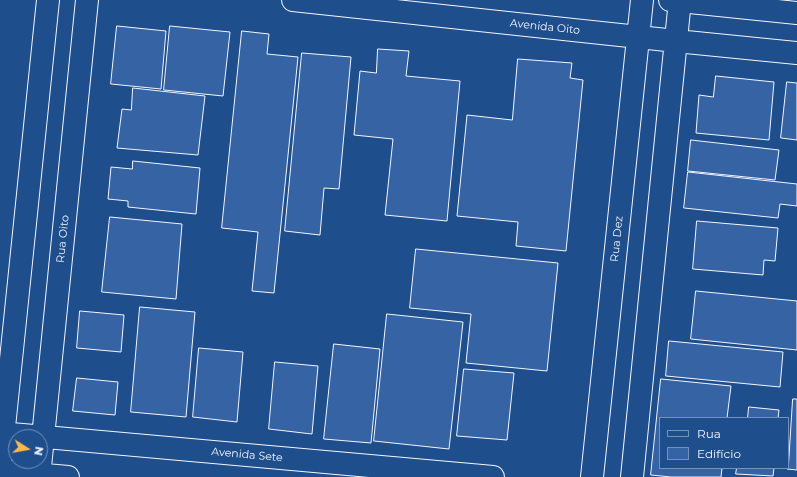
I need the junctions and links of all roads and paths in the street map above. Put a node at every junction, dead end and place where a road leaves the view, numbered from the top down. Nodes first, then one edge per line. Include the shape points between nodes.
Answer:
1 (48, 0) edge
2 (87, 0) edge
3 (293, 0) edge
4 (642, 0) edge
5 (676, 0) edge
6 (797, 13) edge
7 (638, 37) junction
8 (676, 41) junction
9 (797, 53) edge
10 (44, 429) edge
11 (2, 433) edge
12 (48, 437) edge
13 (0, 466) edge
14 (0, 471) edge
15 (39, 476) edge
16 (68, 477) edge
17 (493, 477) edge
18 (592, 477) edge
19 (632, 477) edge

1 - 11 street
2 - 10 street, Rua Oito
3 - 7 street, Avenida Oito
4 - 7 street, Rua Dez
5 - 6 street
5 - 8 street
7 - 8 street, Avenida Oito
7 - 18 street, Rua Dez
8 - 9 street, Avenida Oito
8 - 19 street
11 - 13 street
12 - 17 street, Avenida Sete
14 - 15 street
15 - 16 street

